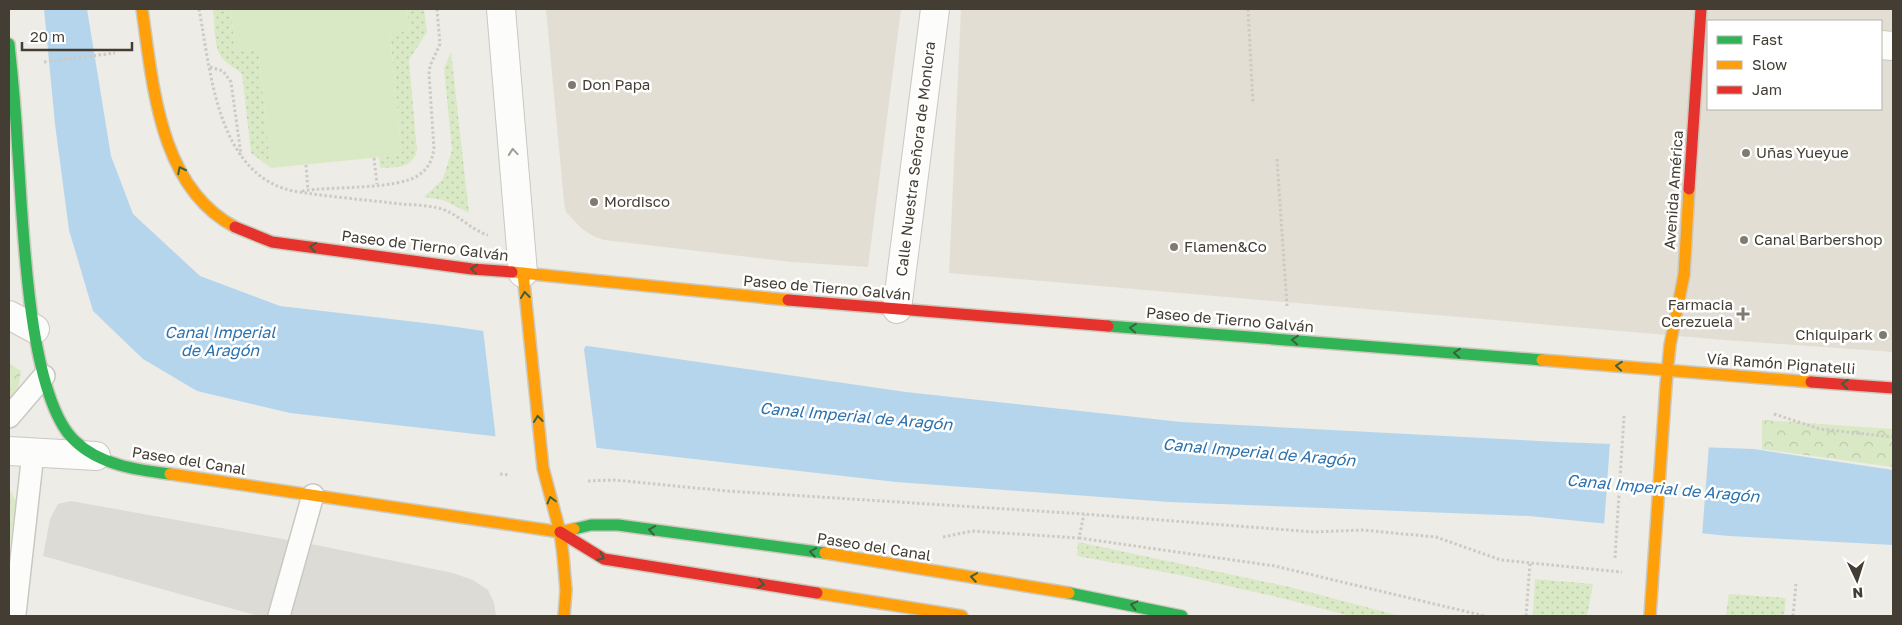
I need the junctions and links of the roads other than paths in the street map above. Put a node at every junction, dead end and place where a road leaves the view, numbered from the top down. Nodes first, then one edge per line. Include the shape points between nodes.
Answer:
1 (142, 9) edge
2 (501, 9) edge
3 (935, 9) edge
4 (1703, 22) edge
5 (9, 44) edge
6 (20, 202) junction
7 (9, 227) edge
8 (523, 273) junction
9 (897, 309) junction
10 (9, 315) edge
11 (35, 329) junction
12 (1667, 371) junction
13 (44, 376) junction
14 (1893, 388) edge
15 (9, 417) edge
16 (21, 452) edge
17 (96, 456) junction
18 (314, 495) junction
19 (560, 532) junction
20 (15, 614) dead end
21 (278, 616) edge
22 (564, 616) edge
23 (962, 616) edge
24 (1182, 616) edge
25 (1650, 616) edge

8 -> 1 main road, Paseo de Tierno Galván via 272,242 250,235 216,216 192,190 172,153 156,99
8 -> 2 street
3 - 9 street, Calle Nuestra Señora de Monlora
4 - 12 main road, Avenida América via 1684,275
5 - 6 main road, Paseo del Canal
6 - 7 street
6 - 11 main road, Paseo del Canal
8 - 9 main road, Paseo de Tierno Galván
19 -> 8 main road via 543,468
12 -> 9 main road, Paseo de Tierno Galván
10 - 11 street
11 - 13 main road, Paseo del Canal
14 -> 12 main road, Vía Ramón Pignatelli
12 - 25 main road, Avenida América
13 - 15 lane
13 - 17 main road, Paseo del Canal via 62,425 78,443
16 - 17 street
16 - 20 lane via 27,523
17 - 18 main road, Paseo del Canal via 130,468
18 - 19 main road, Paseo del Canal
18 - 21 lane
19 - 22 main road via 565,578
19 -> 23 main road, Paseo del Canal via 604,559 618,562
24 -> 19 main road, Paseo del Canal via 1024,585 628,526 591,525

